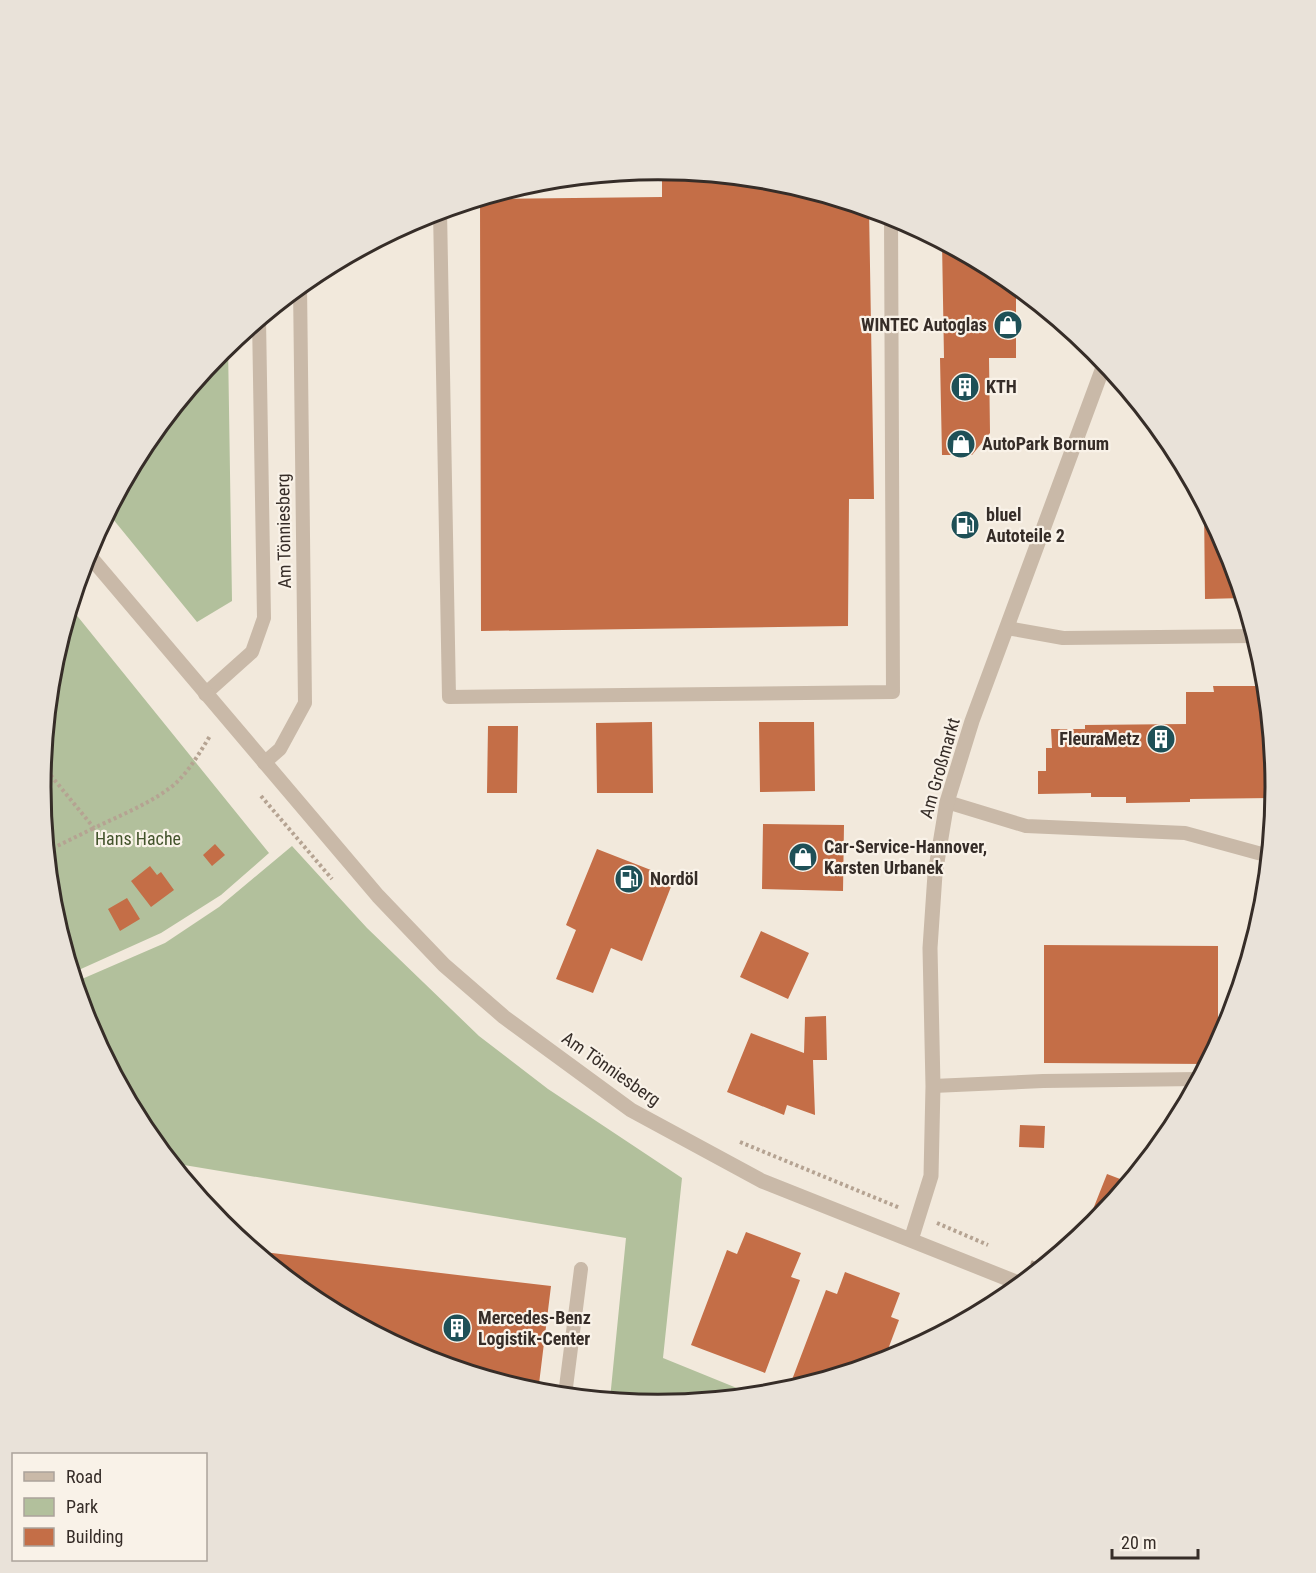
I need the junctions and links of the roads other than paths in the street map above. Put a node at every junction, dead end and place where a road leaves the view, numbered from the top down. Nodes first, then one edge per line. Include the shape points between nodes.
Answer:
1 (440, 221) edge
2 (891, 226) edge
3 (300, 297) edge
4 (259, 329) edge
5 (1101, 372) edge
6 (94, 562) edge
7 (1007, 628) junction
8 (1246, 636) edge
9 (205, 694) junction
10 (264, 763) junction
11 (947, 802) junction
12 (1261, 854) edge
13 (1190, 1079) edge
14 (933, 1086) junction
15 (911, 1240) junction
16 (581, 1269) dead end
17 (1011, 1280) edge
18 (566, 1386) edge

1 - 2 lane via 449,697 893,692
3 - 10 lane, Am Tönniesberg via 305,703 280,749
4 - 9 lane, Am Tönniesberg via 264,618 252,651
5 - 7 street, Am Großmarkt
6 - 9 street, Am Tönniesberg
7 - 8 lane via 1064,638
7 - 11 street, Am Großmarkt
9 - 10 street, Am Tönniesberg
10 - 15 street, Am Tönniesberg via 378,896 444,965 504,1017 631,1110 699,1149 762,1181
11 - 12 lane via 1026,826 1185,833
11 - 14 street, Am Großmarkt via 934,874 930,948
13 - 14 lane
14 - 15 street, Am Großmarkt via 931,1176
15 - 17 street, Am Tönniesberg
16 - 18 lane

